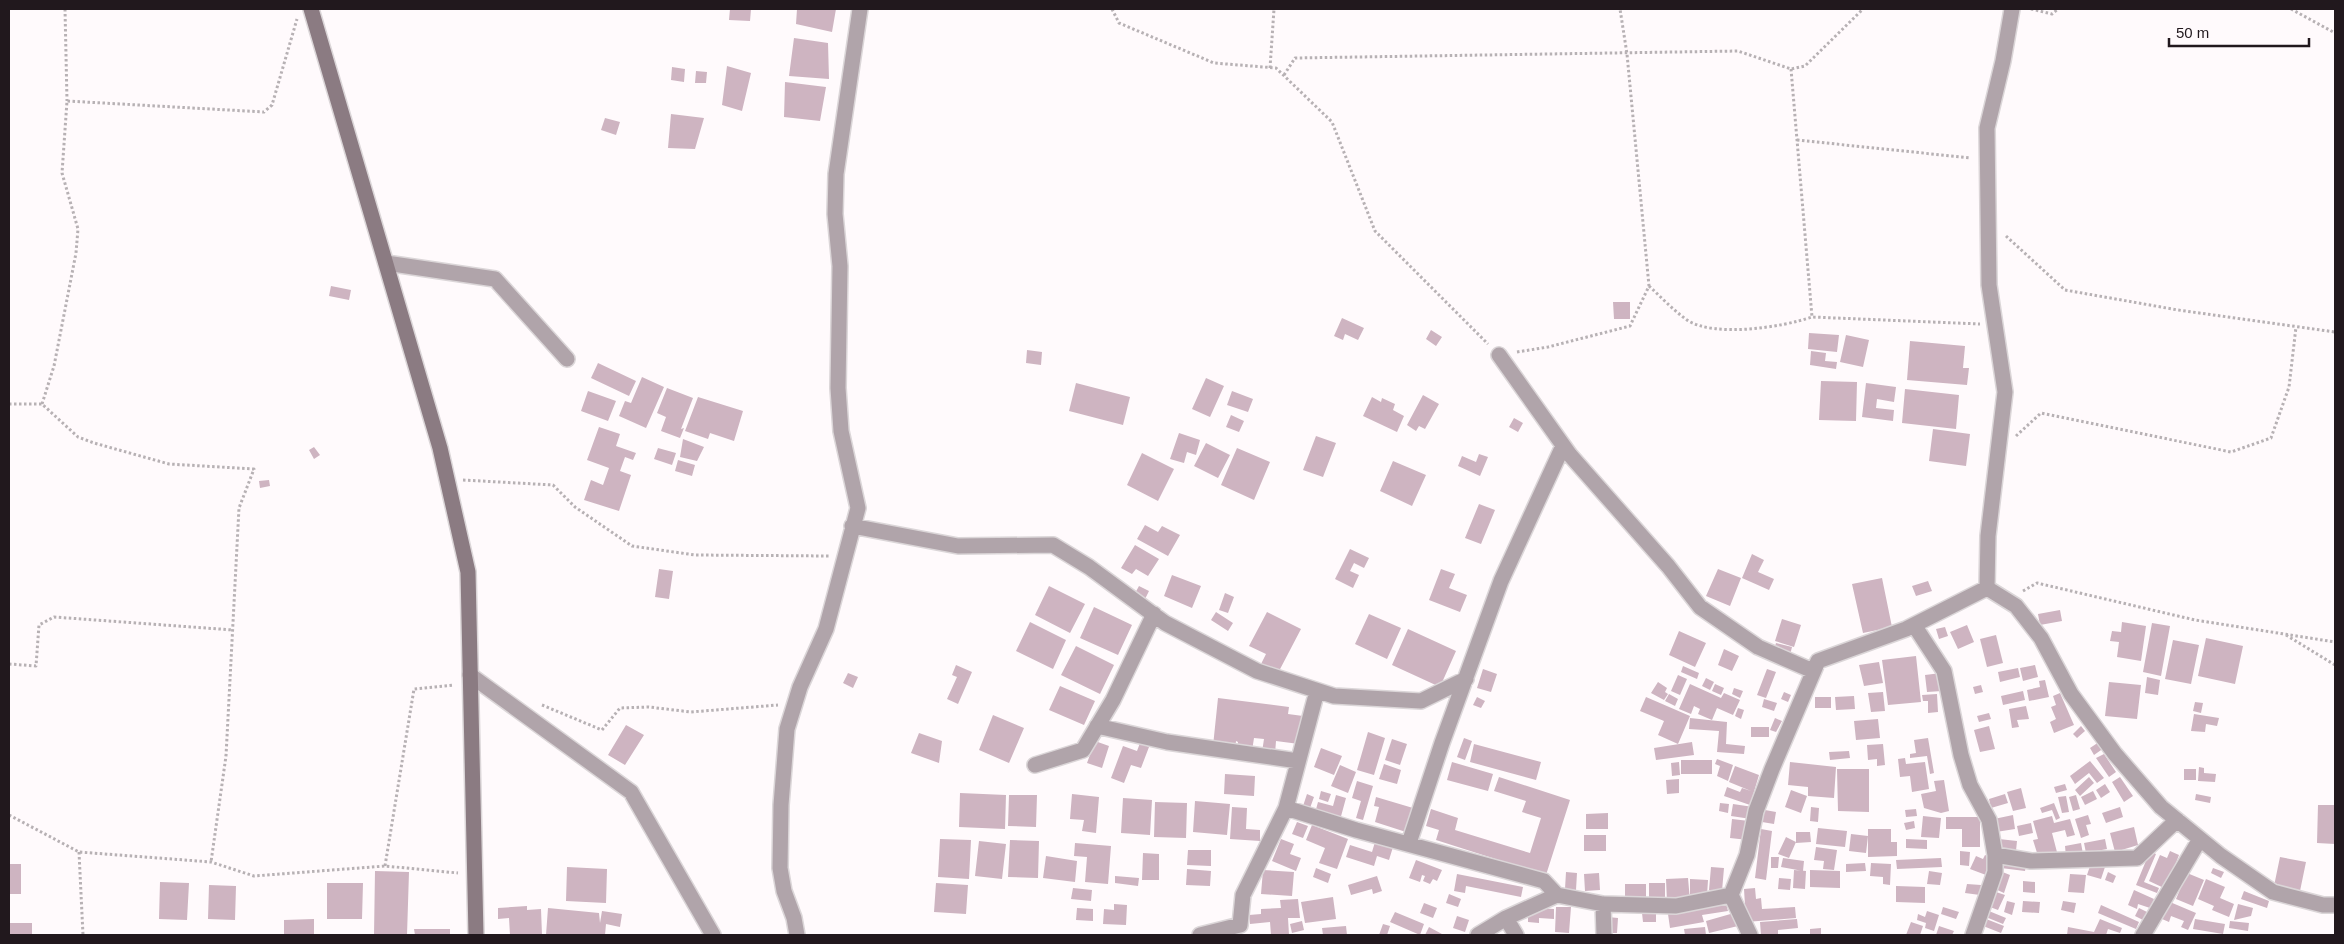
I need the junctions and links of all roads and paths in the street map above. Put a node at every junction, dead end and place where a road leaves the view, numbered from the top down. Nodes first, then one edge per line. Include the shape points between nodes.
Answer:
1 (65, 9) edge
2 (311, 9) edge
3 (860, 9) edge
4 (1112, 9) edge
5 (1274, 9) edge
6 (1620, 9) edge
7 (1863, 9) edge
8 (2012, 9) edge
9 (2031, 9) edge
10 (2058, 9) edge
11 (2291, 9) edge
12 (297, 18) dead end
13 (2335, 33) edge
14 (1627, 54) junction
15 (1270, 68) junction
16 (1791, 69) junction
17 (1284, 75) junction
18 (67, 101) junction
19 (1797, 140) junction
20 (1988, 160) junction
21 (1988, 220) junction
22 (386, 263) junction
23 (1649, 286) junction
24 (1812, 318) junction
25 (1995, 324) junction
26 (2296, 327) junction
27 (2335, 332) edge
28 (1499, 355) junction
29 (567, 359) dead end
30 (9, 404) edge
31 (42, 404) junction
32 (1563, 446) junction
33 (1998, 450) junction
34 (447, 479) junction
35 (852, 526) junction
36 (845, 556) junction
37 (1987, 588) junction
38 (2007, 600) junction
39 (1154, 614) junction
40 (1914, 625) junction
41 (232, 630) junction
42 (2284, 634) junction
43 (2335, 642) edge
44 (9, 664) edge
45 (2335, 665) edge
46 (1813, 671) junction
47 (470, 679) junction
48 (1466, 679) junction
49 (1317, 691) junction
50 (540, 704) dead end
51 (794, 704) junction
52 (1098, 726) junction
53 (1298, 761) junction
54 (1034, 765) dead end
55 (1286, 808) junction
56 (9, 815) edge
57 (2177, 820) junction
58 (2200, 839) junction
59 (1409, 843) junction
60 (79, 852) junction
61 (1995, 855) junction
62 (211, 862) junction
63 (385, 866) junction
64 (474, 874) junction
65 (1557, 895) junction
66 (1730, 895) junction
67 (1603, 904) junction
68 (2335, 905) edge
69 (1506, 918) junction
70 (84, 935) edge
71 (476, 935) edge
72 (713, 935) edge
73 (797, 935) edge
74 (1200, 935) edge
75 (1478, 935) edge
76 (1516, 935) edge
77 (1604, 935) edge
78 (1750, 935) edge
79 (1973, 935) edge
80 (2143, 935) edge

1 - 18 path
2 - 22 street
3 - 35 street via 837,164 834,214 840,266 840,414 848,471 858,508
4 - 15 path via 1119,23 1214,63
5 - 15 path
6 - 14 path
7 - 16 path via 1805,66
8 - 20 street via 1987,128
9 - 10 path via 2052,14
11 - 13 path
12 - 18 path via 272,105 264,112
14 - 16 path via 1738,51
14 - 17 path via 1295,58
14 - 23 path
15 - 17 path via 1276,68
16 - 19 path
17 - 28 path via 1332,122 1375,231
18 - 31 path via 62,173 78,229 76,254 54,366
19 - 20 path
19 - 24 path
20 - 21 street
21 - 25 street via 1989,284
21 - 26 path via 2065,290
22 - 29 street via 495,279
22 - 34 street
23 - 24 path via 1688,321 1721,330 1793,324
23 - 28 path via 1630,326 1548,347
24 - 25 path
25 - 33 street via 2005,392
26 - 27 path
26 - 33 path via 2289,387 2271,438 2231,452 2041,413
28 - 32 street
30 - 31 path
31 - 41 path via 78,437 94,443 169,464 254,469 239,508
32 - 46 street via 1700,607 1758,647
32 - 48 street via 1501,582
33 - 37 street via 1988,536
34 - 36 path via 553,485 575,507 632,546 695,555
34 - 47 street via 468,572
35 - 36 street
35 - 39 street via 958,546 1053,545
36 - 51 street via 826,628
37 - 38 street
37 - 40 street
38 - 42 path via 2037,583 2195,620
38 - 57 street via 2016,606 2041,638 2071,694 2115,754 2160,807
39 - 49 street via 1256,671
39 - 52 street
40 - 46 street via 1818,661
40 - 61 street via 1944,671 1961,755 1970,784 1989,820
41 - 44 path via 54,617 39,625 36,666
41 - 62 path via 226,756
42 - 43 path
42 - 45 path
46 - 66 street via 1756,811 1747,855
47 - 63 path via 414,689
47 - 64 street
47 - 72 street via 631,792
48 - 49 street via 1421,701 1334,696
48 - 59 street
49 - 53 street
50 - 51 path via 602,730 620,708 649,707 691,712
51 - 73 street via 786,739 780,868
52 - 53 street via 1168,742
52 - 54 street via 1083,750
53 - 55 street
55 - 59 street
55 - 74 street via 1243,895 1240,925
56 - 60 path
57 - 58 street
57 - 61 street via 2137,858 2030,861
58 - 68 street via 2273,892
58 - 80 street
59 - 65 street via 1544,881
60 - 62 path
60 - 70 path
61 - 79 street via 1994,872
62 - 63 path via 254,876
63 - 64 path
64 - 71 street
65 - 67 street
65 - 69 street
66 - 67 street via 1676,906
66 - 78 street
67 - 77 street
69 - 75 street
69 - 76 street

